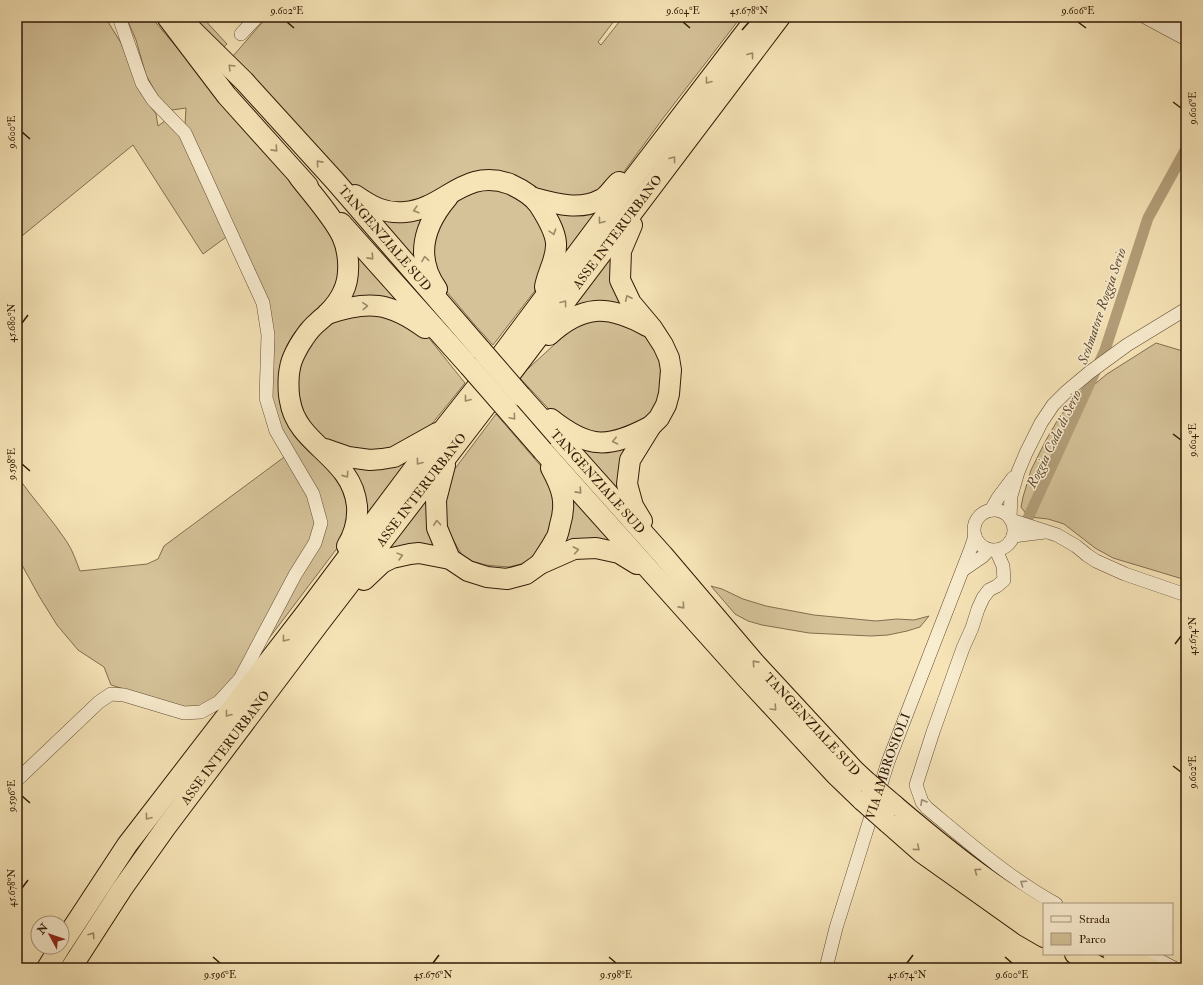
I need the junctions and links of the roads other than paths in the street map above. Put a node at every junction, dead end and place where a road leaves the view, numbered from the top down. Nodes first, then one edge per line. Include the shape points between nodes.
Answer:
1 (119, 17) edge
2 (167, 17) edge
3 (180, 17) edge
4 (257, 17) edge
5 (757, 17) edge
6 (780, 17) edge
7 (1145, 17) edge
8 (1168, 17) edge
9 (242, 34) dead end
10 (1186, 34) edge
11 (1186, 39) edge
12 (299, 177) junction
13 (633, 179) junction
14 (335, 181) junction
15 (451, 193) junction
16 (534, 198) junction
17 (641, 201) junction
18 (544, 297) junction
19 (1186, 309) edge
20 (327, 314) junction
21 (652, 328) junction
22 (482, 351) junction
23 (468, 366) junction
24 (515, 368) junction
25 (521, 396) junction
26 (651, 426) junction
27 (442, 431) junction
28 (319, 447) junction
29 (543, 451) junction
30 (447, 456) junction
31 (1018, 472) junction
32 (991, 510) junction
33 (1010, 519) junction
34 (1046, 532) junction
35 (975, 536) junction
36 (1002, 545) junction
37 (663, 555) junction
38 (450, 560) junction
39 (540, 564) junction
40 (962, 570) junction
41 (656, 577) junction
42 (1186, 595) edge
43 (311, 620) junction
44 (17, 780) edge
45 (865, 792) junction
46 (891, 814) junction
47 (1054, 903) edge
48 (1043, 915) edge
49 (70, 932) edge
50 (1043, 936) edge
51 (55, 955) edge
52 (1077, 955) edge
53 (1111, 955) edge
54 (1116, 955) edge
55 (1149, 955) edge
56 (47, 968) edge
57 (71, 968) edge
58 (826, 968) edge
59 (1101, 968) edge
60 (1135, 968) edge
61 (1150, 968) edge
62 (1174, 968) edge

1 - 44 street via 142,83 153,100 185,133 263,303 268,335 266,398 276,431 314,494 322,523 315,543 295,575 240,679 219,702 201,712 184,712 124,695 111,694 99,702
2 -> 12 highway, TANGENZIALE SUD via 227,96
14 -> 3 highway, TANGENZIALE SUD via 244,81
4 - 9 street
5 -> 13 highway, ASSE INTERURBANO
17 -> 6 highway, ASSE INTERURBANO
7 - 11 street
8 - 10 street
12 - 20 highway via 332,220 345,245 348,265 346,283 343,292
12 -> 23 highway, TANGENZIALE SUD
13 - 16 highway via 619,182 603,199 578,206
13 -> 18 highway, ASSE INTERURBANO
15 -> 14 highway via 416,210 393,212 371,206
14 - 22 highway, TANGENZIALE SUD
15 - 16 highway via 471,182 493,180 514,186
22 -> 15 highway via 433,284 425,261 426,233 439,208
16 -> 18 highway via 549,222 556,244
21 -> 17 highway via 631,303 620,280 621,251
24 -> 17 highway, ASSE INTERURBANO
18 -> 27 highway, ASSE INTERURBANO
19 - 31 street via 1127,345 1066,392 1041,423
20 -> 23 highway via 353,306 388,307 401,312 428,330
20 - 28 highway via 303,338 290,367 290,401 293,413 309,438
21 - 24 highway via 610,311 591,311 572,317 561,324
21 - 26 highway via 663,345 671,370 666,405
22 - 25 highway, TANGENZIALE SUD, bridge
23 -> 29 highway, TANGENZIALE SUD, bridge
24 - 30 highway, ASSE INTERURBANO
26 -> 25 highway via 631,437 596,443 582,439 556,423
25 - 37 highway, TANGENZIALE SUD
26 - 37 highway via 630,460 627,484 633,506
27 - 28 highway via 394,457 382,459 348,457
27 -> 43 highway, ASSE INTERURBANO
28 -> 43 highway via 339,466 354,488 357,517 355,531
29 - 39 highway via 558,480 564,503 556,539
29 -> 41 highway, TANGENZIALE SUD
38 -> 30 highway via 437,528 436,500
30 - 43 highway, ASSE INTERURBANO via 407,510
31 - 32 street
31 - 33 street via 1011,496
32 - 33 street via 1002,512
32 - 35 street via 977,519
33 - 34 street
33 - 36 street via 1014,531
34 - 36 street
34 - 42 street via 1066,539 1096,561
35 - 36 street via 980,545
35 - 40 street, VIA AMBROSIOLI
36 - 40 street
47 -> 36 street via 983,854 927,808 916,785 978,609 989,590 1004,580
45 -> 37 highway, TANGENZIALE SUD via 854,770 754,662
38 - 39 highway via 468,571 486,577 506,579 526,574
43 -> 38 highway via 382,563 392,558 419,553
39 -> 41 highway via 574,549 596,548 619,553
40 - 58 street, VIA AMBROSIOLI via 888,762
41 -> 45 highway, TANGENZIALE SUD via 835,774
43 -> 49 highway, ASSE INTERURBANO via 127,844
57 -> 43 highway, ASSE INTERURBANO via 122,889
45 - 46 highway, TANGENZIALE SUD, bridge
48 -> 46 highway, TANGENZIALE SUD via 983,876 932,837
46 -> 50 highway, TANGENZIALE SUD via 921,852
51 - 56 highway
52 - 59 highway
53 - 60 highway
54 - 61 highway
55 - 62 street

